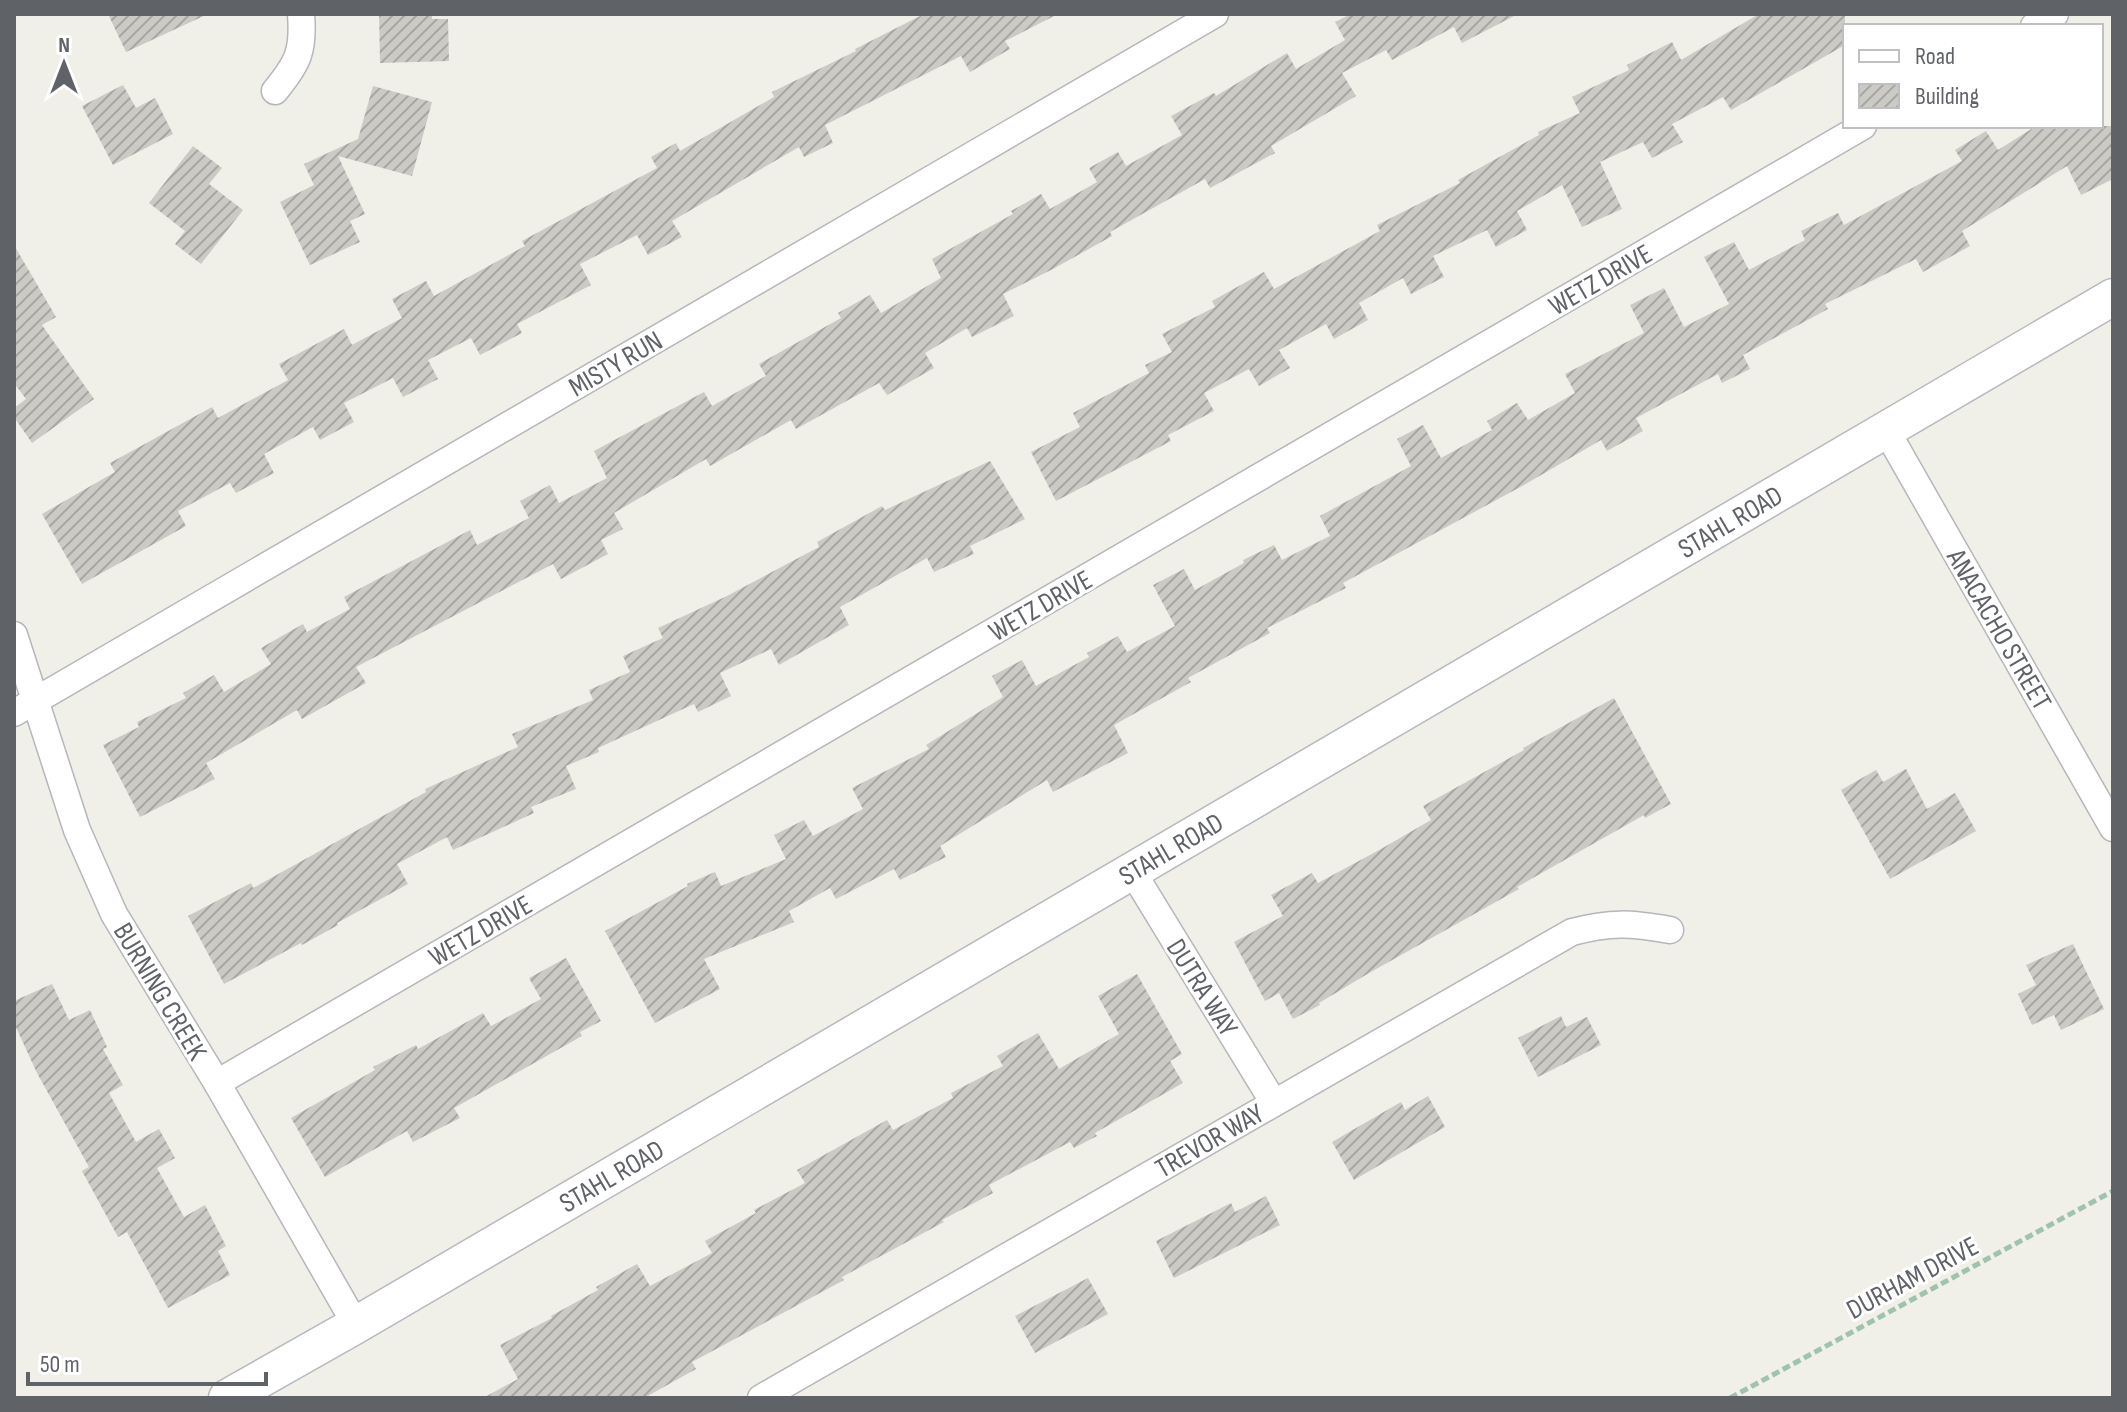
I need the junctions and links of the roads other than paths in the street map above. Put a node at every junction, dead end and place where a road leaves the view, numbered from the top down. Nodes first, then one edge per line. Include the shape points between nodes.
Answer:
1 (301, 14) edge
2 (1215, 14) edge
3 (2055, 14) edge
4 (2038, 24) edge
5 (275, 91) dead end
6 (1860, 128) edge
7 (2113, 297) edge
8 (1886, 430) junction
9 (14, 635) edge
10 (25, 706) edge
11 (2113, 828) edge
12 (1132, 871) junction
13 (1670, 930) dead end
14 (217, 1083) junction
15 (1274, 1103) junction
16 (356, 1325) junction
17 (227, 1398) edge
18 (761, 1398) edge

1 - 5 street via 303,39 297,59
2 - 10 street, MISTY RUN
3 - 4 street
6 - 14 street, WETZ DRIVE
7 - 8 street, STAHL ROAD
8 - 11 street, ANACACHO STREET
8 - 12 street, STAHL ROAD
9 - 10 street, BURNING CREEK
10 - 14 street, BURNING CREEK via 114,914
12 - 15 street, DUTRA WAY
12 - 16 street, STAHL ROAD
13 - 15 street, TREVOR WAY via 1632,923 1572,932
14 - 16 street, BURNING CREEK
15 - 18 street, TREVOR WAY
16 - 17 street, STAHL ROAD

